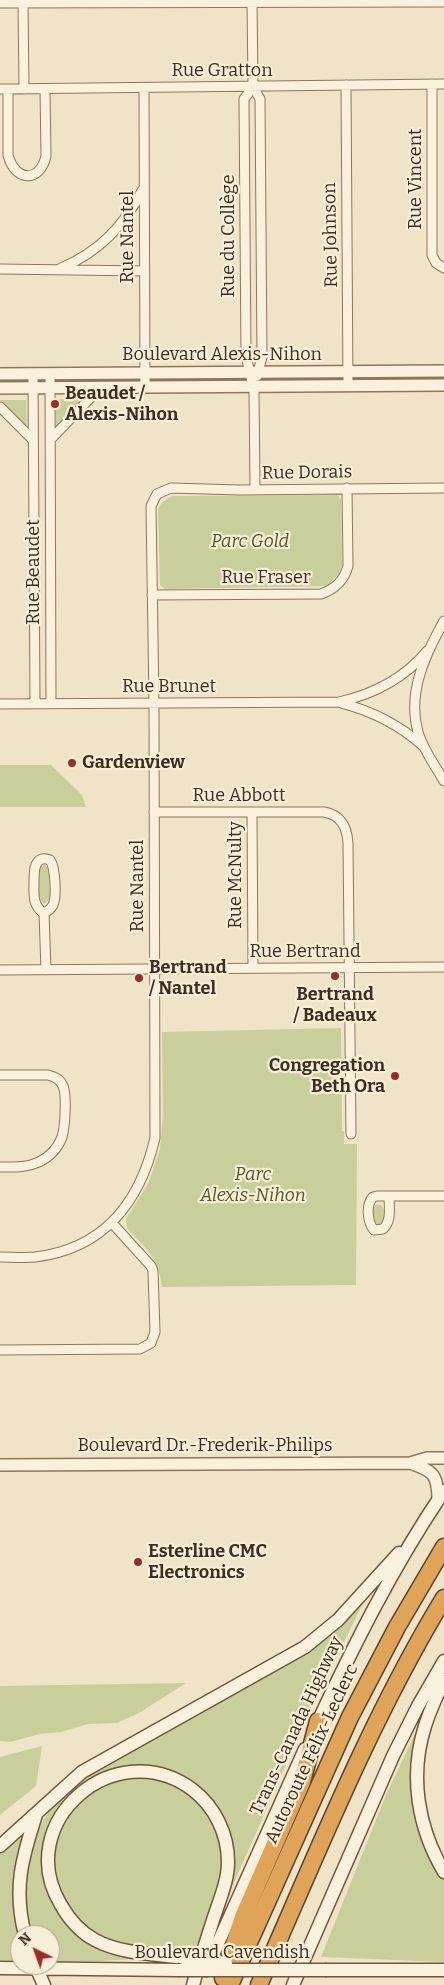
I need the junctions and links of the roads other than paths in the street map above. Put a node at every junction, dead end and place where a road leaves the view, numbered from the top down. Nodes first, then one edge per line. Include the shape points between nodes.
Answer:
1 (23, 1) edge
2 (252, 1) edge
3 (444, 2) edge
4 (0, 3) edge
5 (432, 84) junction
6 (444, 84) edge
7 (346, 85) junction
8 (252, 86) junction
9 (144, 88) junction
10 (4, 89) edge
11 (24, 89) junction
12 (45, 90) junction
13 (144, 188) junction
14 (444, 268) edge
15 (1, 269) edge
16 (56, 270) junction
17 (144, 271) junction
18 (444, 371) edge
19 (348, 372) junction
20 (145, 373) junction
21 (254, 373) junction
22 (0, 374) edge
23 (33, 374) junction
24 (50, 374) junction
25 (444, 385) edge
26 (254, 386) junction
27 (348, 386) junction
28 (33, 387) junction
29 (50, 387) junction
30 (101, 387) junction
31 (145, 387) junction
32 (0, 388) edge
33 (0, 407) edge
34 (33, 440) junction
35 (50, 440) junction
36 (171, 488) joint
37 (347, 488) junction
38 (444, 488) edge
39 (255, 490) junction
40 (152, 595) junction
41 (444, 621) edge
42 (428, 651) junction
43 (339, 702) junction
44 (35, 703) junction
45 (51, 703) junction
46 (0, 704) edge
47 (154, 704) junction
48 (424, 746) junction
49 (444, 780) edge
50 (154, 812) junction
51 (252, 812) junction
52 (44, 913) junction
53 (444, 967) edge
54 (253, 968) junction
55 (350, 968) junction
56 (0, 970) edge
57 (46, 970) junction
58 (154, 970) junction
59 (0, 1075) edge
60 (351, 1134) dead end
61 (0, 1167) edge
62 (389, 1196) dead end
63 (444, 1196) edge
64 (112, 1223) junction
65 (0, 1257) edge
66 (0, 1350) edge
67 (444, 1458) edge
68 (410, 1463) junction
69 (0, 1466) edge
70 (441, 1496) edge
71 (414, 1536) junction
72 (444, 1547) edge
73 (444, 1598) edge
74 (444, 1661) edge
75 (444, 1680) edge
76 (318, 1721) junction
77 (37, 1812) junction
78 (0, 1846) edge
79 (444, 1872) edge
80 (24, 1925) edge
81 (280, 1937) junction
82 (60, 1968) edge
83 (281, 1970) junction
84 (444, 1970) edge
85 (294, 1984) edge
86 (192, 1985) edge
87 (200, 1985) edge
88 (220, 1985) edge
89 (230, 1985) edge
90 (259, 1985) edge
91 (263, 1985) edge

1 - 2 street
1 - 4 street
1 - 11 street
2 - 3 street
2 - 8 street, Rue du Collège
5 - 6 street, Rue Gratton
5 - 7 street, Rue Gratton
5 - 14 street, Rue Vincent via 432,255
7 - 8 street, Rue Gratton
7 - 19 street, Rue Johnson
8 - 9 street, Rue Gratton
8 - 21 street, Rue du Collège via 244,99 246,356
8 - 21 street, Rue du Collège via 260,99 262,357
9 - 12 street, Rue Gratton
9 - 13 street, Rue Nantel
10 - 11 street, Rue Gratton
10 - 12 street via 8,156 11,165 22,176 38,172 44,165
11 - 12 street, Rue Gratton
13 - 16 street via 108,240 75,262
13 - 17 street, Rue Nantel
15 - 16 street
16 - 17 street
17 - 20 street, Rue Nantel
18 - 19 street, Boulevard Alexis-Nihon
19 - 21 street, Boulevard Alexis-Nihon
19 - 27 street, Rue Johnson
20 - 21 street, Boulevard Alexis-Nihon
20 - 24 street, Boulevard Alexis-Nihon
20 - 31 street, Rue Nantel
21 - 26 street, Rue du Collège
22 - 23 street, Boulevard Alexis-Nihon
23 - 24 street, Boulevard Alexis-Nihon
23 - 28 street, Rue Beaudet
24 - 29 street, Rue Beaudet
25 - 27 street, Boulevard Alexis-Nihon
26 - 27 street, Boulevard Alexis-Nihon
26 - 31 street, Boulevard Alexis-Nihon
26 - 39 street, Rue du Collège
28 - 29 street, Boulevard Alexis-Nihon
28 - 32 street, Boulevard Alexis-Nihon
28 - 34 street, Rue Beaudet
29 - 30 street, Boulevard Alexis-Nihon
29 - 35 street, Rue Beaudet
30 - 31 street, Boulevard Alexis-Nihon
30 - 35 street
33 - 34 street
34 - 44 street, Rue Beaudet
35 - 45 street, Rue Beaudet
36 - 39 street, Rue Dorais
36 - 40 street, Rue Nantel via 157,494 151,506
37 - 38 street, Rue Dorais
37 - 39 street, Rue Dorais
37 - 40 street, Rue Fraser via 348,566 345,576 330,591 321,594
40 - 47 street, Rue Nantel
41 - 42 street
42 - 43 street, Rue Brunet via 406,674 391,683
42 - 48 street via 415,708 418,733
43 - 47 street, Rue Brunet
43 - 48 street, Rue Brunet via 386,720
44 - 45 street, Rue Brunet
44 - 46 street, Rue Brunet
45 - 47 street, Rue Brunet
47 - 50 street, Rue Nantel
48 - 49 street
50 - 51 street, Rue Abbott
50 - 58 street, Rue Nantel
51 - 54 street, Rue McNulty
51 - 55 street, Rue Abbott via 324,812 339,818 348,834
52 - 52 street via 55,900 54,867 45,858 36,863 34,870 35,901
52 - 57 street
53 - 55 street, Rue Bertrand
54 - 55 street, Rue Bertrand
54 - 58 street, Rue Bertrand
55 - 60 street
56 - 57 street, Rue Bertrand
57 - 58 street, Rue Bertrand
58 - 64 street, Rue Nantel via 155,1138 139,1187
59 - 61 street via 48,1075 58,1080 64,1092 62,1136 50,1155 26,1167
62 - 63 street
64 - 65 street, Rue Nantel via 64,1250 35,1257
64 - 66 street via 153,1271 155,1332 151,1343 140,1349
67 - 68 street, Boulevard Dr.-Frederik-Philips
68 - 69 street, Boulevard Dr.-Frederik-Philips
68 - 70 street via 435,1476
70 - 71 main road, Trans-Canada Highway
71 - 76 main road, Trans-Canada Highway
71 - 77 main road via 344,1614 310,1644 82,1772
72 - 89 highway, Autoroute Félix-Leclerc via 397,1626 350,1717
73 - 81 highway via 372,1731
74 - 85 main road via 394,1756
75 - 79 main road via 422,1735 416,1780 426,1836
76 - 87 main road, Trans-Canada Highway
76 - 88 highway via 302,1782 243,1917
77 - 78 main road
77 - 80 main road via 20,1873 19,1902
81 - 90 highway
81 - 91 highway
82 - 83 main road, Boulevard Cavendish, bridge
83 - 84 main road, Boulevard Cavendish, bridge
83 - 86 main road, bridge via 183,1958 125,1950 104,1944 78,1928 53,1890 49,1870 50,1846 56,1824 68,1806 100,1780 138,1771 170,1777 203,1799 219,1822 227,1849 226,1881

